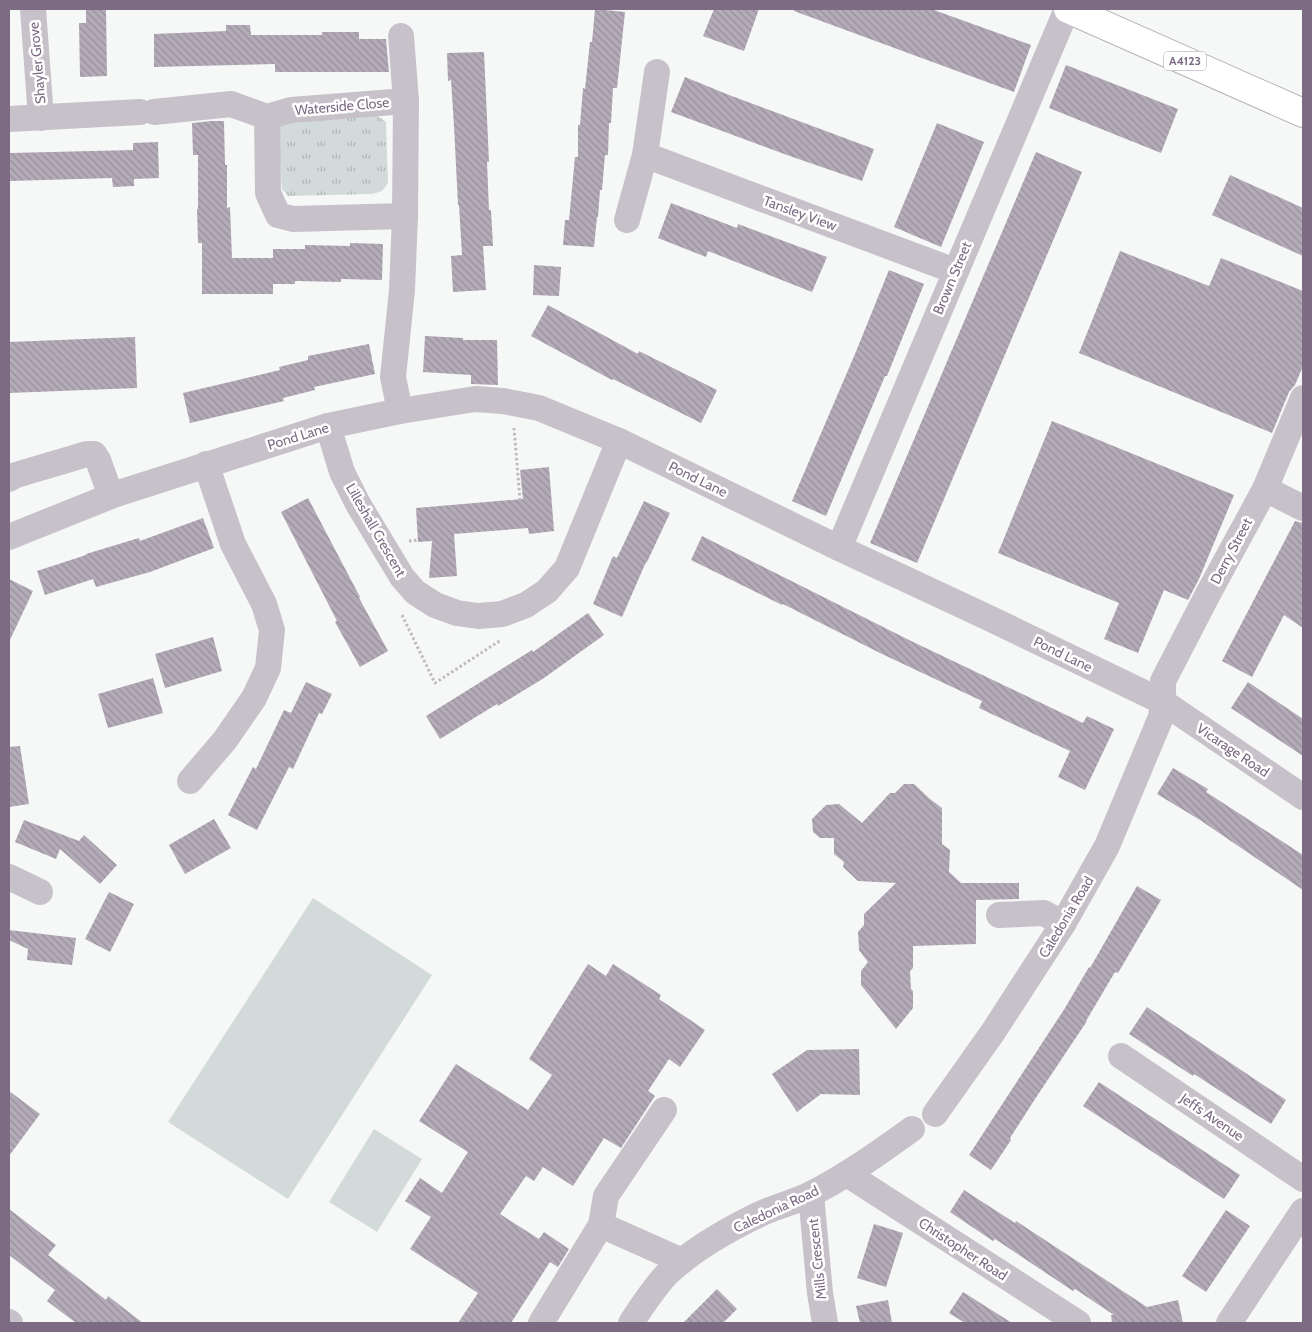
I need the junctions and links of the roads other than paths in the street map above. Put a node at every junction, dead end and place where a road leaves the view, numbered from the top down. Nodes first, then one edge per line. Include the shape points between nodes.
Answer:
1 (32, 9) edge
2 (1068, 9) edge
3 (401, 36) dead end
4 (657, 72) dead end
5 (406, 101) junction
6 (1303, 113) edge
7 (267, 117) junction
8 (41, 118) junction
9 (9, 119) edge
10 (645, 155) junction
11 (406, 216) junction
12 (627, 220) dead end
13 (956, 271) junction
14 (1303, 398) edge
15 (400, 411) junction
16 (328, 426) junction
17 (619, 441) junction
18 (206, 464) junction
19 (9, 479) edge
20 (1265, 489) junction
21 (111, 496) junction
22 (1303, 508) edge
23 (9, 537) edge
24 (839, 548) junction
25 (1163, 702) junction
26 (190, 782) dead end
27 (1303, 797) edge
28 (9, 877) edge
29 (40, 892) dead end
30 (999, 915) dead end
31 (1063, 924) junction
32 (1121, 1056) dead end
33 (664, 1110) dead end
34 (935, 1114) dead end
35 (912, 1129) dead end
36 (847, 1174) junction
37 (1303, 1179) edge
38 (811, 1194) junction
39 (1303, 1211) edge
40 (601, 1225) junction
41 (682, 1261) junction
42 (542, 1323) edge
43 (631, 1323) edge
44 (825, 1323) edge
45 (1078, 1323) edge
46 (1229, 1323) edge

1 - 8 street, Shayler Grove
2 - 6 highway, A4123
2 - 13 street, Brown Street
3 - 5 street, Waterside Close
4 - 10 street
5 - 7 street, Waterside Close via 291,110
5 - 11 street, Waterside Close
7 - 8 street, Shayler Grove via 230,104
7 - 11 street via 268,193 278,215 293,219
8 - 9 street, Shayler Grove
10 - 12 street
10 - 13 street, Tansley View
11 - 15 street, Waterside Close via 393,377
13 - 24 street, Brown Street
14 - 20 street, Derry Street
15 - 16 street, Pond Lane
15 - 17 street, Pond Lane via 475,399 503,401 539,408
16 - 17 street, Lilleshall Crescent via 342,472 402,577 415,592 435,605 478,616 502,614 526,605 547,591 567,568
16 - 18 street, Pond Lane
17 - 24 street, Pond Lane
18 - 21 street, Pond Lane
18 - 26 street via 233,544 264,604 272,630 268,668 254,698
19 - 21 street via 94,454
20 - 22 street
20 - 25 street, Derry Street via 1163,681
21 - 23 street, Pond Lane
24 - 25 street, Pond Lane
25 - 27 street, Vicarage Road
25 - 31 street, Caledonia Road via 1160,717 1107,846
28 - 29 street
30 - 31 street via 1044,913
31 - 34 street, Caledonia Road
32 - 37 street, Jeffs Avenue
33 - 40 street via 606,1196
35 - 36 street, Caledonia Road
36 - 38 street, Caledonia Road
36 - 45 street, Christopher Road
38 - 41 street, Caledonia Road via 760,1214
38 - 44 street, Mills Crescent
39 - 46 street
40 - 41 street
40 - 42 street
41 - 43 street, Caledonia Road via 666,1275

